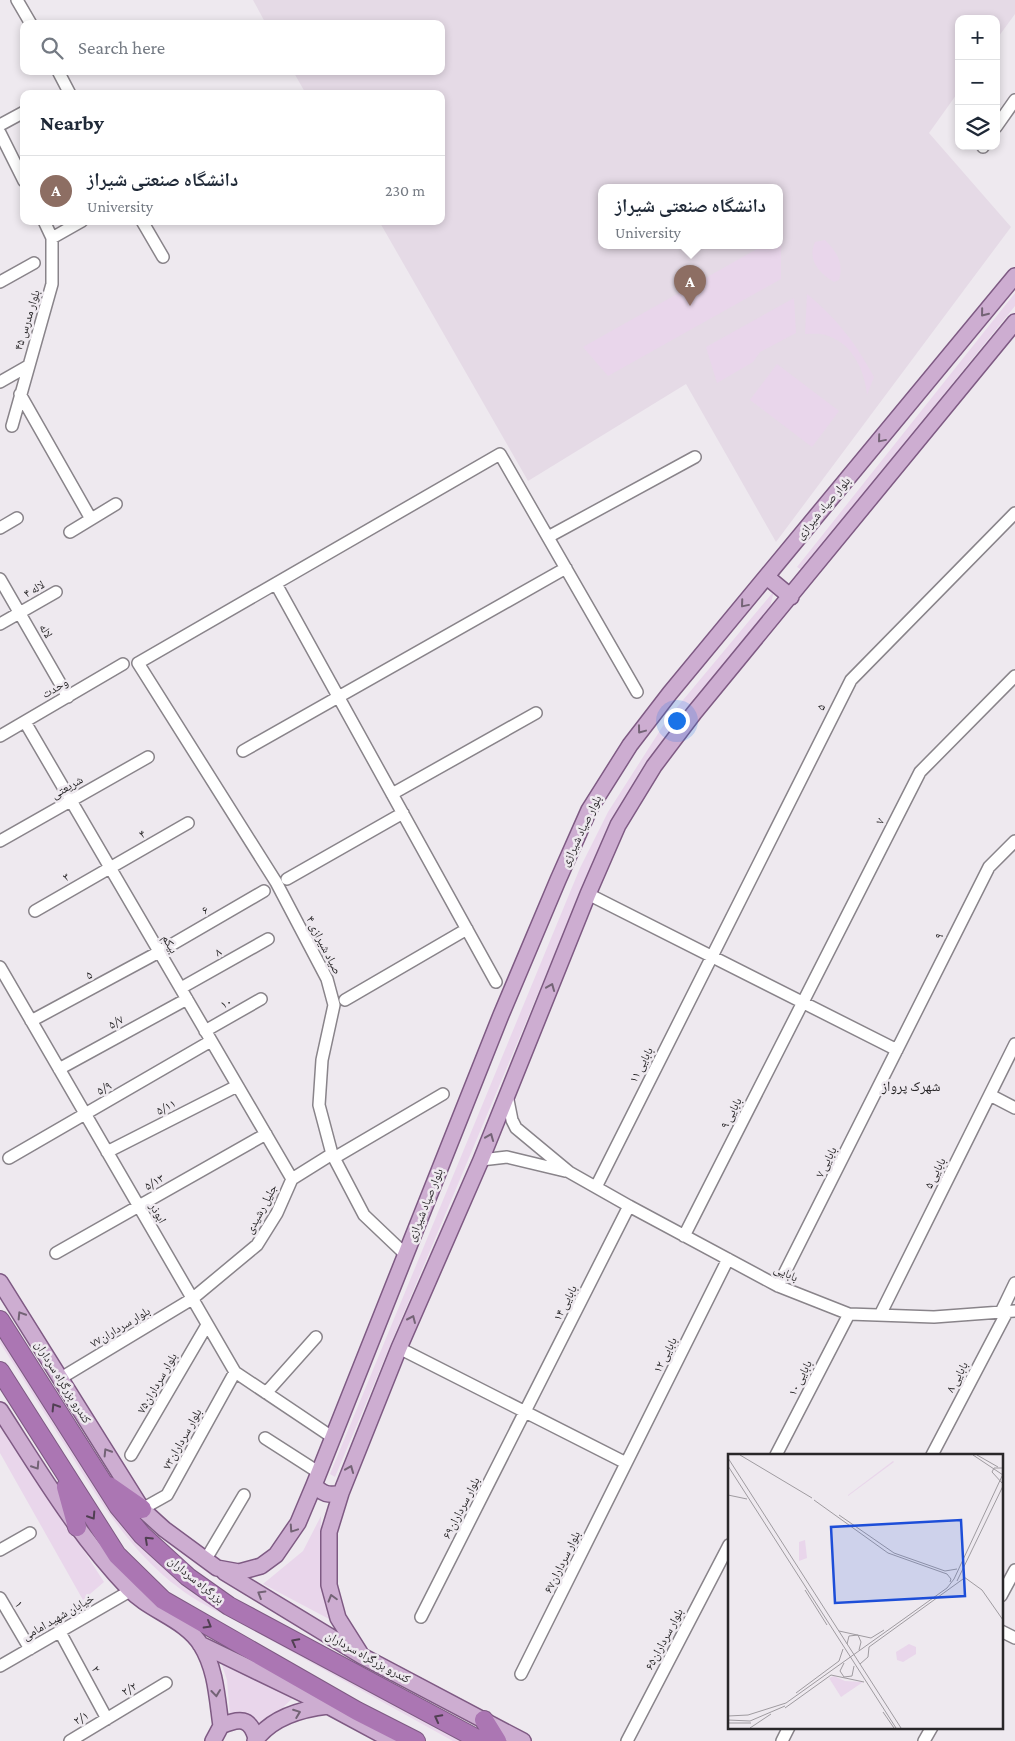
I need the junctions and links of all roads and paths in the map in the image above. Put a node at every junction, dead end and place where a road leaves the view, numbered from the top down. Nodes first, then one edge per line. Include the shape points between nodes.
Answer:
1 (17, 0) edge
2 (29, 20) edge
3 (60, 75) edge
4 (68, 90) edge
5 (1015, 100) edge
6 (20, 114) edge
7 (1000, 121) edge
8 (0, 125) edge
9 (0, 133) edge
10 (20, 173) edge
11 (46, 225) edge
12 (75, 225) edge
13 (144, 225) edge
14 (52, 238) junction
15 (163, 257) dead end
16 (34, 263) dead end
17 (1015, 276) edge
18 (0, 282) edge
19 (1015, 322) edge
20 (28, 366) junction
21 (0, 382) edge
22 (20, 394) junction
23 (12, 426) dead end
24 (695, 457) dead end
25 (116, 504) dead end
26 (1015, 513) edge
27 (17, 518) dead end
28 (91, 519) junction
29 (0, 528) edge
30 (70, 532) dead end
31 (548, 537) junction
32 (566, 568) junction
33 (767, 577) junction
34 (0, 579) edge
35 (276, 584) junction
36 (56, 592) dead end
37 (791, 597) junction
38 (20, 613) junction
39 (0, 624) edge
40 (124, 664) dead end
41 (1015, 676) edge
42 (637, 692) dead end
43 (68, 697) junction
44 (339, 697) junction
45 (536, 713) dead end
46 (25, 722) junction
47 (0, 736) edge
48 (243, 752) dead end
49 (148, 757) dead end
50 (392, 794) junction
51 (71, 800) junction
52 (403, 814) junction
53 (188, 823) dead end
54 (0, 841) edge
55 (1015, 841) edge
56 (110, 868) junction
57 (287, 879) dead end
58 (264, 890) dead end
59 (588, 894) junction
60 (35, 911) dead end
61 (467, 929) junction
62 (268, 939) dead end
63 (159, 952) junction
64 (711, 956) junction
65 (0, 967) edge
66 (496, 982) dead end
67 (180, 988) junction
68 (187, 999) junction
69 (261, 1000) dead end
70 (345, 1000) dead end
71 (803, 1002) junction
72 (31, 1021) junction
73 (208, 1036) junction
74 (1015, 1044) edge
75 (897, 1050) junction
76 (59, 1069) junction
77 (237, 1086) junction
78 (443, 1094) dead end
79 (507, 1095) junction
80 (990, 1095) junction
81 (1015, 1108) edge
82 (85, 1115) junction
83 (266, 1134) junction
84 (107, 1152) junction
85 (333, 1156) junction
86 (9, 1158) dead end
87 (481, 1160) junction
88 (569, 1172) junction
89 (292, 1179) junction
90 (596, 1187) junction
91 (138, 1206) junction
92 (629, 1206) junction
93 (684, 1236) junction
94 (56, 1253) dead end
95 (405, 1254) junction
96 (728, 1260) junction
97 (0, 1282) edge
98 (1015, 1283) edge
99 (778, 1286) junction
100 (192, 1299) junction
101 (1007, 1312) edge
102 (849, 1314) junction
103 (880, 1315) junction
104 (0, 1320) edge
105 (207, 1324) junction
106 (316, 1337) dead end
107 (399, 1348) junction
108 (0, 1371) edge
109 (235, 1372) junction
110 (61, 1378) junction
111 (0, 1392) edge
112 (266, 1393) junction
113 (20, 1403) junction
114 (0, 1410) edge
115 (525, 1411) junction
116 (332, 1437) junction
117 (266, 1438) dead end
118 (777, 1454) edge
119 (933, 1454) edge
120 (131, 1455) dead end
121 (626, 1463) junction
122 (60, 1467) junction
123 (316, 1479) junction
124 (101, 1481) junction
125 (340, 1493) junction
126 (244, 1495) dead end
127 (142, 1508) junction
128 (77, 1527) junction
129 (30, 1533) dead end
130 (728, 1547) edge
131 (0, 1550) edge
132 (212, 1563) junction
133 (1015, 1570) edge
134 (130, 1591) junction
135 (1002, 1594) edge
136 (0, 1598) edge
137 (421, 1617) dead end
138 (60, 1632) junction
139 (1002, 1632) edge
140 (1015, 1638) edge
141 (200, 1644) junction
142 (30, 1649) junction
143 (362, 1656) junction
144 (0, 1666) edge
145 (521, 1674) dead end
146 (166, 1683) dead end
147 (328, 1706) junction
148 (360, 1712) junction
149 (107, 1719) junction
150 (484, 1720) junction
151 (221, 1726) junction
152 (788, 1728) edge
153 (931, 1728) edge
154 (388, 1738) edge
155 (256, 1740) edge
156 (70, 1741) edge
157 (213, 1741) edge
158 (416, 1741) edge
159 (482, 1741) edge
160 (497, 1741) edge
161 (522, 1741) edge
162 (627, 1741) edge
163 (782, 1741) edge
164 (924, 1741) edge

1 - 2 street
3 - 4 street
5 - 7 street
6 - 8 street
9 - 10 street
11 - 14 street, ۴۵ بلوار مدرس
12 - 14 street
13 - 15 street
14 - 20 street, ۴۵ بلوار مدرس via 52,284
16 - 18 street
17 -> 33 main road, بلوار صیاد شیرازی
19 - 37 main road
20 - 21 street
20 - 22 street, ۴۵ بلوار مدرس
22 - 23 street, ۴۵ بلوار مدرس
22 - 28 street
24 - 31 street
25 - 28 street
26 - 64 street, ۵ via 851,680
27 - 29 street
28 - 30 street
31 - 32 street
31 - 35 street via 500,454
32 - 42 street
32 - 44 street
33 - 37 main road
33 -> 95 main road, بلوار صیاد شیرازی via 670,693 630,746 590,810 501,1015
34 - 38 street, لاله
35 - 44 street
35 - 85 street, صیاد شیرازی ۴ via 138,663 276,882 327,979 334,1005 322,1060 319,1105
36 - 38 street, لاله ۴
37 - 59 main road via 654,766 618,826
38 - 39 street, لاله ۴
38 - 43 street, لاله
40 - 43 street, وحدت
41 - 71 street, ۷ via 920,772
43 - 46 street, وحدت
44 - 48 street
44 - 50 street
45 - 50 street
46 - 47 street, وحدت
46 - 51 street, بیکم
49 - 51 street, شریعتی
50 - 52 street
51 - 54 street, شریعتی
51 - 56 street, بیکم
52 - 57 street
52 - 61 street
53 - 56 street, ۴
55 - 75 street, ۹ via 989,867
56 - 60 street, ۳
56 - 63 street, بیکم
58 - 63 street, ۶
59 - 64 street
79 -> 59 main road
61 - 66 street
61 - 70 street
62 - 67 street, ۸
63 - 67 street, بیکم
63 - 72 street, ۵
64 - 71 street
64 - 90 street, بابایی ۱۱
65 - 72 street, ابوذر
67 - 68 street, بیکم
68 - 73 street, بیکم
68 - 76 street, ۵/۷
69 - 73 street, ۱۰
71 - 75 street
71 - 93 street, بابایی ۹
72 - 76 street, ابوذر
73 - 77 street, بیکم
73 - 82 street, ۵/۹
74 - 80 street, بابایی ۵
75 - 99 street, بابایی ۷
76 - 82 street, ابوذر
77 - 83 street, بیکم
77 - 84 street, ۵/۱۱
78 - 85 street, جلیل رشیدی
87 -> 79 main road
79 - 88 street, بابایی via 516,1128
80 - 81 street
80 - 103 street, بابایی ۵
82 - 84 street, ابوذر
82 - 86 street, ۵/۹
83 - 89 street, بیکم
83 - 91 street, ۵/۱۳
84 - 91 street, ابوذر
85 - 89 street, جلیل رشیدی
85 - 95 street, صیاد شیرازی ۴ via 364,1215
87 - 88 street, بابایی via 507,1157
107 -> 87 main road
88 - 90 street, بابایی
89 - 100 street, جلیل رشیدی via 277,1213 257,1245
90 - 92 street, بابایی
91 - 94 street, ۵/۱۳
91 - 100 street, ابوذر
92 - 93 street, بابایی
92 - 115 street, بابایی ۱۴
93 - 96 street, بابایی
95 - 116 main road, بلوار صیاد شیرازی
96 - 99 street, بابایی
96 - 121 street, بابایی ۱۲
110 -> 97 main road, کندرو بزرگراه سرداران
98 - 101 street, بابایی ۸
99 - 102 street, بابایی
100 - 105 street, ابوذر
100 - 110 street, بلوار سرداران۷۷
101 - 103 street, بابایی via 934,1317
101 - 119 street, بابایی ۸
102 - 103 street, بابایی
102 - 118 street, بابایی ۱۰
124 -> 104 highway, بزرگراه سرداران
105 - 109 street, ابوذر
105 - 120 street, بلوار سرداران۷۵
106 - 112 street
107 - 115 street
125 -> 107 main road
108 - 113 highway
109 - 112 street, ابوذر
109 - 127 street, بلوار سرداران۷۳ via 167,1495
127 -> 110 main road, کندرو بزرگراه سرداران
111 - 113 highway
112 - 116 street, ابوذر
113 - 122 highway
114 -> 128 main road
115 - 121 street
115 - 137 street, بلوار سرداران۶۹
116 - 123 main road, بلوار صیاد شیرازی
117 - 123 street
121 - 145 street, بلوار سرداران۶۷
122 - 128 highway
122 -> 148 highway via 117,1555 163,1600
123 - 125 main road via 321,1493 331,1496
123 -> 132 main road, بلوار صیاد شیرازی via 298,1522 276,1555 261,1566 239,1572
124 - 127 highway
159 -> 124 highway, بزرگراه سرداران via 229,1606 188,1577 142,1535
143 -> 125 main road via 338,1618 328,1585 329,1532
126 - 132 street
127 - 132 main road, کندرو بزرگراه سرداران
128 - 134 main road
129 - 131 street
130 - 162 street, بلوار سرداران۶۵
143 -> 132 main road, کندرو بزرگراه سرداران
133 - 135 street
134 - 138 street, خیابان شهید امامی
134 - 141 main road via 184,1628
136 - 142 street, ۱
138 - 142 street, خیابان شهید امامی
138 - 149 street, ۲
139 - 140 street
141 - 147 main road
141 -> 151 main road via 215,1681
142 - 144 street, خیابان شهید امامی
143 - 150 main road, کندرو بزرگراه سرداران
146 - 149 street, ۲/۲
147 - 148 main road
147 - 154 main road
155 -> 147 main road via 270,1726 295,1712
148 - 154 highway
148 - 158 highway
149 - 156 street, ۲/۱
150 - 160 highway
150 - 161 main road, کندرو بزرگراه سرداران
151 - 155 main road via 236,1719 245,1721 254,1729
151 - 157 main road
152 - 163 street
153 - 164 street

